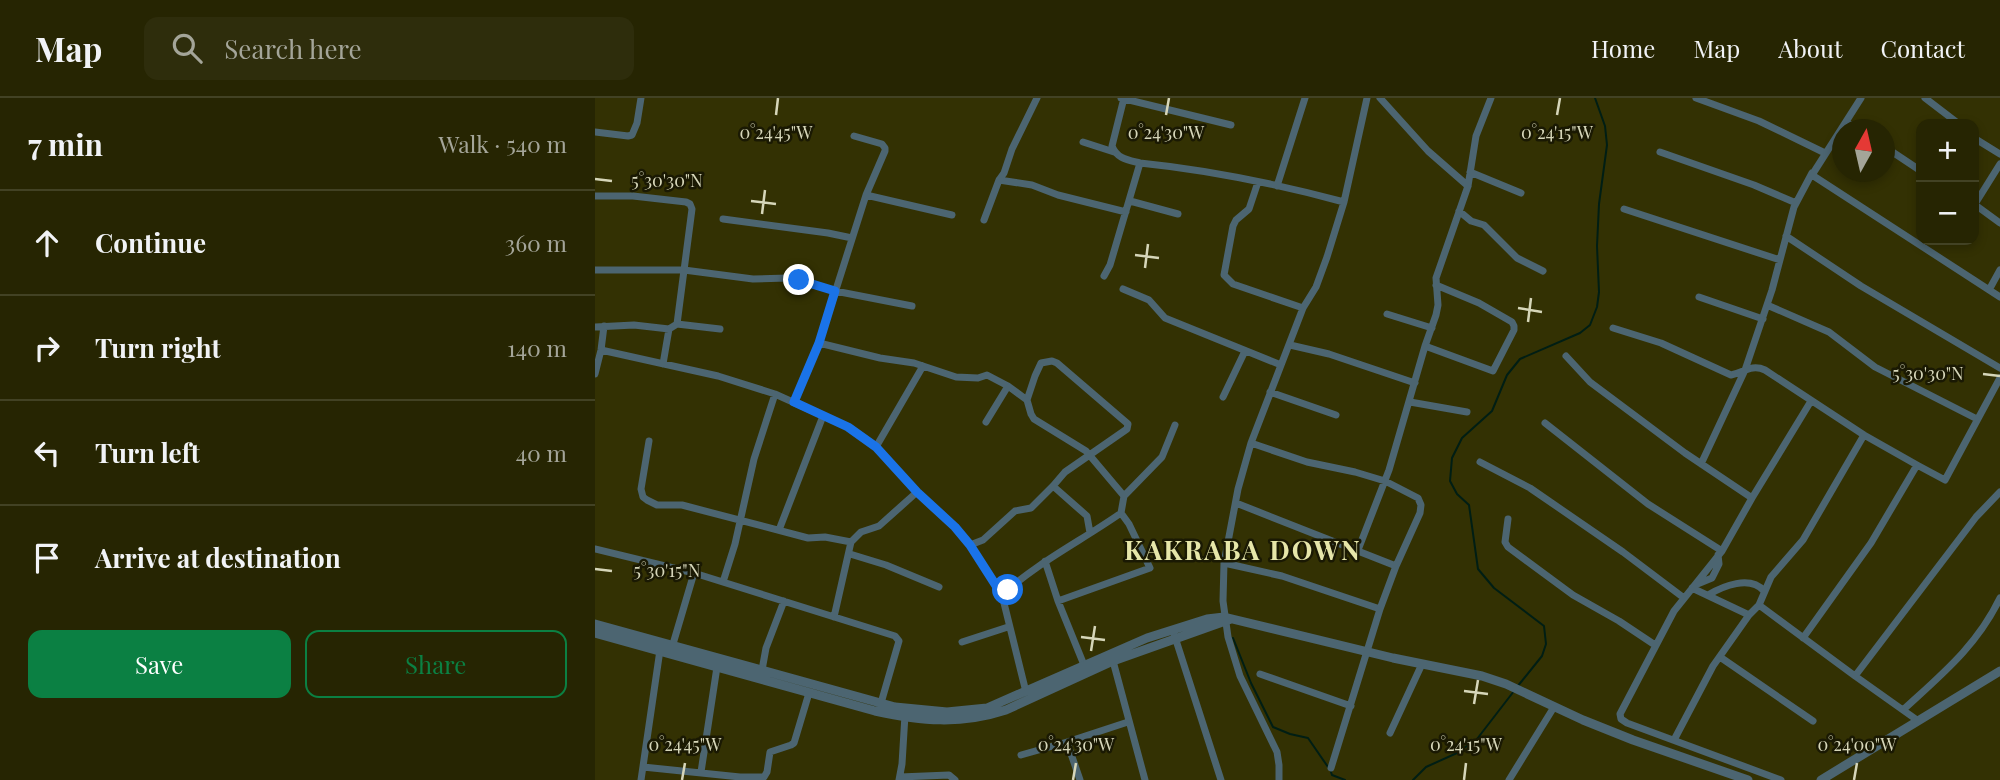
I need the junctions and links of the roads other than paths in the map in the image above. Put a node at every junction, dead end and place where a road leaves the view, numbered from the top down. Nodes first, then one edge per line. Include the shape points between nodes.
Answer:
1 (641, 98) edge
2 (1037, 98) edge
3 (1123, 98) edge
4 (1305, 98) edge
5 (1367, 98) edge
6 (1380, 98) edge
7 (1491, 98) edge
8 (1696, 98) edge
9 (1861, 98) edge
10 (1925, 98) edge
11 (1848, 119) edge
12 (1952, 119) edge
13 (1231, 125) dead end
14 (596, 135) edge
15 (854, 136) dead end
16 (1979, 141) edge
17 (1083, 142) dead end
18 (1832, 143) edge
19 (1114, 152) junction
20 (1660, 152) dead end
21 (1825, 153) junction
22 (1895, 154) edge
23 (2000, 154) edge
24 (1140, 163) junction
25 (2000, 164) edge
26 (1916, 168) edge
27 (1470, 172) junction
28 (1812, 173) junction
29 (999, 180) junction
30 (1258, 182) junction
31 (1277, 186) junction
32 (1468, 186) junction
33 (1521, 192) dead end
34 (866, 195) junction
35 (595, 196) edge
36 (1979, 196) edge
37 (1130, 201) junction
38 (1344, 202) junction
39 (1796, 203) junction
40 (1979, 208) edge
41 (1624, 209) dead end
42 (1459, 211) junction
43 (1126, 212) junction
44 (1178, 214) dead end
45 (952, 215) dead end
46 (723, 219) dead end
47 (983, 220) dead end
48 (2000, 223) edge
49 (1786, 236) junction
50 (852, 238) junction
51 (1780, 260) junction
52 (595, 270) edge
53 (684, 270) junction
54 (2000, 270) edge
55 (1543, 271) dead end
56 (1104, 276) dead end
57 (1436, 285) junction
58 (1123, 289) dead end
59 (1989, 290) junction
60 (835, 291) junction
61 (2000, 297) edge
62 (1699, 298) dead end
63 (1767, 305) junction
64 (912, 306) dead end
65 (1303, 308) junction
66 (1387, 314) dead end
67 (1763, 319) junction
68 (677, 324) junction
69 (604, 326) junction
70 (595, 327) edge
71 (1432, 328) junction
72 (1613, 328) dead end
73 (669, 329) junction
74 (720, 329) dead end
75 (819, 343) junction
76 (1290, 345) junction
77 (1425, 346) junction
78 (601, 350) junction
79 (1245, 351) junction
80 (1566, 356) dead end
81 (663, 364) junction
82 (1281, 365) junction
83 (923, 366) junction
84 (2000, 368) edge
85 (1745, 370) junction
86 (595, 374) edge
87 (2000, 378) edge
88 (1415, 383) junction
89 (1008, 386) junction
90 (1271, 392) junction
91 (775, 394) junction
92 (1223, 397) dead end
93 (1027, 400) junction
94 (1811, 401) junction
95 (794, 402) junction
96 (1410, 402) junction
97 (1467, 412) dead end
98 (1336, 415) dead end
99 (823, 416) junction
100 (1977, 419) junction
101 (986, 422) dead end
102 (1545, 423) dead end
103 (1175, 425) dead end
104 (1864, 435) junction
105 (649, 441) dead end
106 (1251, 443) junction
107 (876, 447) junction
108 (1089, 454) junction
109 (1480, 463) dead end
110 (1701, 464) junction
111 (1917, 464) junction
112 (1385, 481) junction
113 (1053, 486) junction
114 (917, 492) junction
115 (2000, 492) edge
116 (1124, 496) junction
117 (1752, 498) junction
118 (1236, 503) junction
119 (1121, 513) junction
120 (741, 519) junction
121 (1508, 519) dead end
122 (779, 530) junction
123 (1090, 533) junction
124 (852, 542) junction
125 (970, 545) junction
126 (595, 549) edge
127 (1358, 550) junction
128 (1720, 553) junction
129 (850, 554) junction
130 (1045, 561) junction
131 (1224, 563) junction
132 (1397, 566) junction
133 (694, 573) junction
134 (723, 582) junction
135 (1693, 586) junction
136 (939, 587) dead end
137 (1764, 591) junction
138 (1002, 595) junction
139 (1708, 595) junction
140 (1684, 597) junction
141 (2000, 598) edge
142 (784, 601) junction
143 (1058, 601) junction
144 (1759, 605) junction
145 (1380, 609) junction
146 (1749, 615) junction
147 (834, 617) junction
148 (1227, 619) junction
149 (1008, 627) junction
150 (595, 633) edge
151 (1174, 634) junction
152 (1804, 639) junction
153 (962, 642) dead end
154 (673, 645) junction
155 (1655, 645) junction
156 (660, 650) junction
157 (1368, 652) junction
158 (1720, 657) junction
159 (1113, 660) junction
160 (1422, 664) junction
161 (1084, 665) junction
162 (717, 667) junction
163 (762, 670) junction
164 (2000, 671) edge
165 (1260, 674) dead end
166 (1855, 676) junction
167 (1026, 692) junction
168 (809, 693) junction
169 (881, 703) junction
170 (1351, 706) junction
171 (1554, 707) junction
172 (1903, 710) junction
173 (905, 713) junction
174 (1917, 720) junction
175 (1813, 721) dead end
176 (1128, 722) junction
177 (1390, 733) dead end
178 (1674, 740) junction
179 (1067, 743) junction
180 (1021, 755) dead end
181 (643, 767) junction
182 (1331, 768) dead end
183 (701, 772) junction
184 (900, 778) edge
185 (641, 780) edge
186 (955, 780) edge
187 (1080, 780) edge
188 (1145, 780) edge
189 (1221, 780) edge
190 (1279, 780) edge
191 (1509, 780) edge
192 (1748, 780) edge
193 (1781, 780) edge
194 (1821, 780) edge

1 - 14 street via 632,135
2 - 29 street
3 - 13 street
3 - 19 street
4 - 31 street
5 - 38 street
6 - 32 street via 1428,151
7 - 27 street via 1476,136
8 - 21 street via 1759,121
9 - 11 street
10 - 12 street
15 - 34 street via 885,148
16 - 23 street
17 - 19 street
18 - 21 street
19 - 24 street
20 - 39 street
21 - 28 street
22 - 26 street
24 - 30 street
24 - 37 street
25 - 36 street
27 - 32 street
27 - 33 street
28 - 39 street
28 - 59 street
29 - 43 street
29 - 47 street
30 - 31 street
30 - 65 street via 1249,209 1233,226 1224,275 1233,284
31 - 38 street
32 - 42 street
34 - 45 street
34 - 50 street
35 - 53 street via 690,204
37 - 43 street
37 - 44 street
38 - 65 street via 1316,287
39 - 49 street
40 - 48 street
41 - 51 street
42 - 55 street via 1484,225 1517,258
42 - 57 street
43 - 56 street
46 - 50 street
49 - 51 street
49 - 84 street
50 - 60 street
51 - 63 street
52 - 53 street
53 - 60 street via 753,279 788,278
53 - 68 street
54 - 59 street
57 - 71 street via 1438,304
57 - 77 street via 1501,316 1514,330 1493,371
58 - 79 street via 1154,304 1161,316
59 - 61 street
60 - 64 street
60 - 75 street
62 - 67 street
63 - 67 street
63 - 100 street via 1829,332 1875,367
65 - 76 street
66 - 71 street
67 - 85 street
68 - 73 street
68 - 74 street
69 - 70 street
69 - 73 street
69 - 78 street
71 - 77 street
72 - 85 street via 1671,347 1731,375
73 - 81 street
75 - 83 street
75 - 95 street
76 - 82 street
76 - 88 street
77 - 88 street
78 - 81 street
78 - 86 street
79 - 82 street
79 - 92 street
80 - 110 street via 1590,382
81 - 91 street
82 - 90 street
83 - 89 street via 956,377 987,375
83 - 107 street
85 - 94 street via 1759,367
85 - 110 street
87 - 100 street
88 - 96 street
89 - 93 street
89 - 101 street
90 - 98 street
90 - 106 street
91 - 95 street
91 - 120 street
93 - 108 street via 1034,419
93 - 108 street via 1041,363 1052,361 1128,424
94 - 104 street
94 - 117 street
95 - 99 street
96 - 97 street
96 - 112 street
99 - 107 street
99 - 122 street
100 - 111 street via 1945,480
102 - 128 street via 1648,504
103 - 116 street via 1162,457
104 - 111 street
104 - 137 street via 1803,540
105 - 120 street via 643,497 657,505 682,505
106 - 112 street
106 - 118 street
107 - 114 street
108 - 113 street
108 - 116 street
109 - 140 street via 1540,495
110 - 117 street
111 - 152 street via 1871,543
112 - 127 street
112 - 132 street via 1418,498 1422,505
113 - 123 street via 1087,516
113 - 125 street via 1031,508 1014,511 983,540
114 - 124 street via 879,526 861,532
114 - 125 street
115 - 166 street
116 - 119 street
117 - 128 street
118 - 127 street
118 - 131 street
119 - 123 street
119 - 143 street via 1150,568
120 - 122 street
120 - 134 street
121 - 155 street via 1508,547 1573,595
122 - 124 street
123 - 130 street
124 - 129 street
125 - 138 street
126 - 133 street
127 - 132 street
128 - 135 street
129 - 136 street
129 - 147 street
130 - 138 street
130 - 143 street
131 - 145 street via 1282,576
131 - 148 street
132 - 145 street
133 - 134 street
133 - 154 street
134 - 142 street
135 - 139 street
135 - 140 street
137 - 139 street via 1751,583 1721,587
137 - 144 street
138 - 149 street
139 - 146 street
140 - 155 street
141 - 172 street via 1969,647
142 - 147 street
142 - 163 street
143 - 161 street
144 - 146 street
144 - 152 street
145 - 157 street
146 - 158 street
147 - 169 street via 898,638
148 - 151 street via 1207,619
148 - 157 street
148 - 190 street via 1240,676 1277,752
149 - 153 street
149 - 167 street
150 - 154 street
150 - 156 street
151 - 159 street
151 - 161 street via 1125,647
151 - 189 street
152 - 166 street
154 - 163 street
155 - 178 street via 1620,714 1627,723
156 - 162 street
156 - 181 street
157 - 160 street
157 - 170 street
158 - 175 street
158 - 178 street
159 - 173 street via 988,716 950,721
159 - 176 street
160 - 171 street via 1482,676
160 - 177 street
161 - 167 street
162 - 168 street
162 - 183 street
163 - 169 street
164 - 174 street
165 - 170 street
166 - 172 street
167 - 173 street via 987,708
168 - 173 street via 875,711
168 - 183 street via 794,743 770,752 764,777
169 - 173 street
170 - 182 street
171 - 191 street
171 - 192 street
172 - 174 street
173 - 184 street
174 - 194 street
176 - 179 street
176 - 188 street
178 - 193 street
179 - 180 street
179 - 187 street
181 - 183 street
181 - 185 street
184 - 186 street via 949,775

